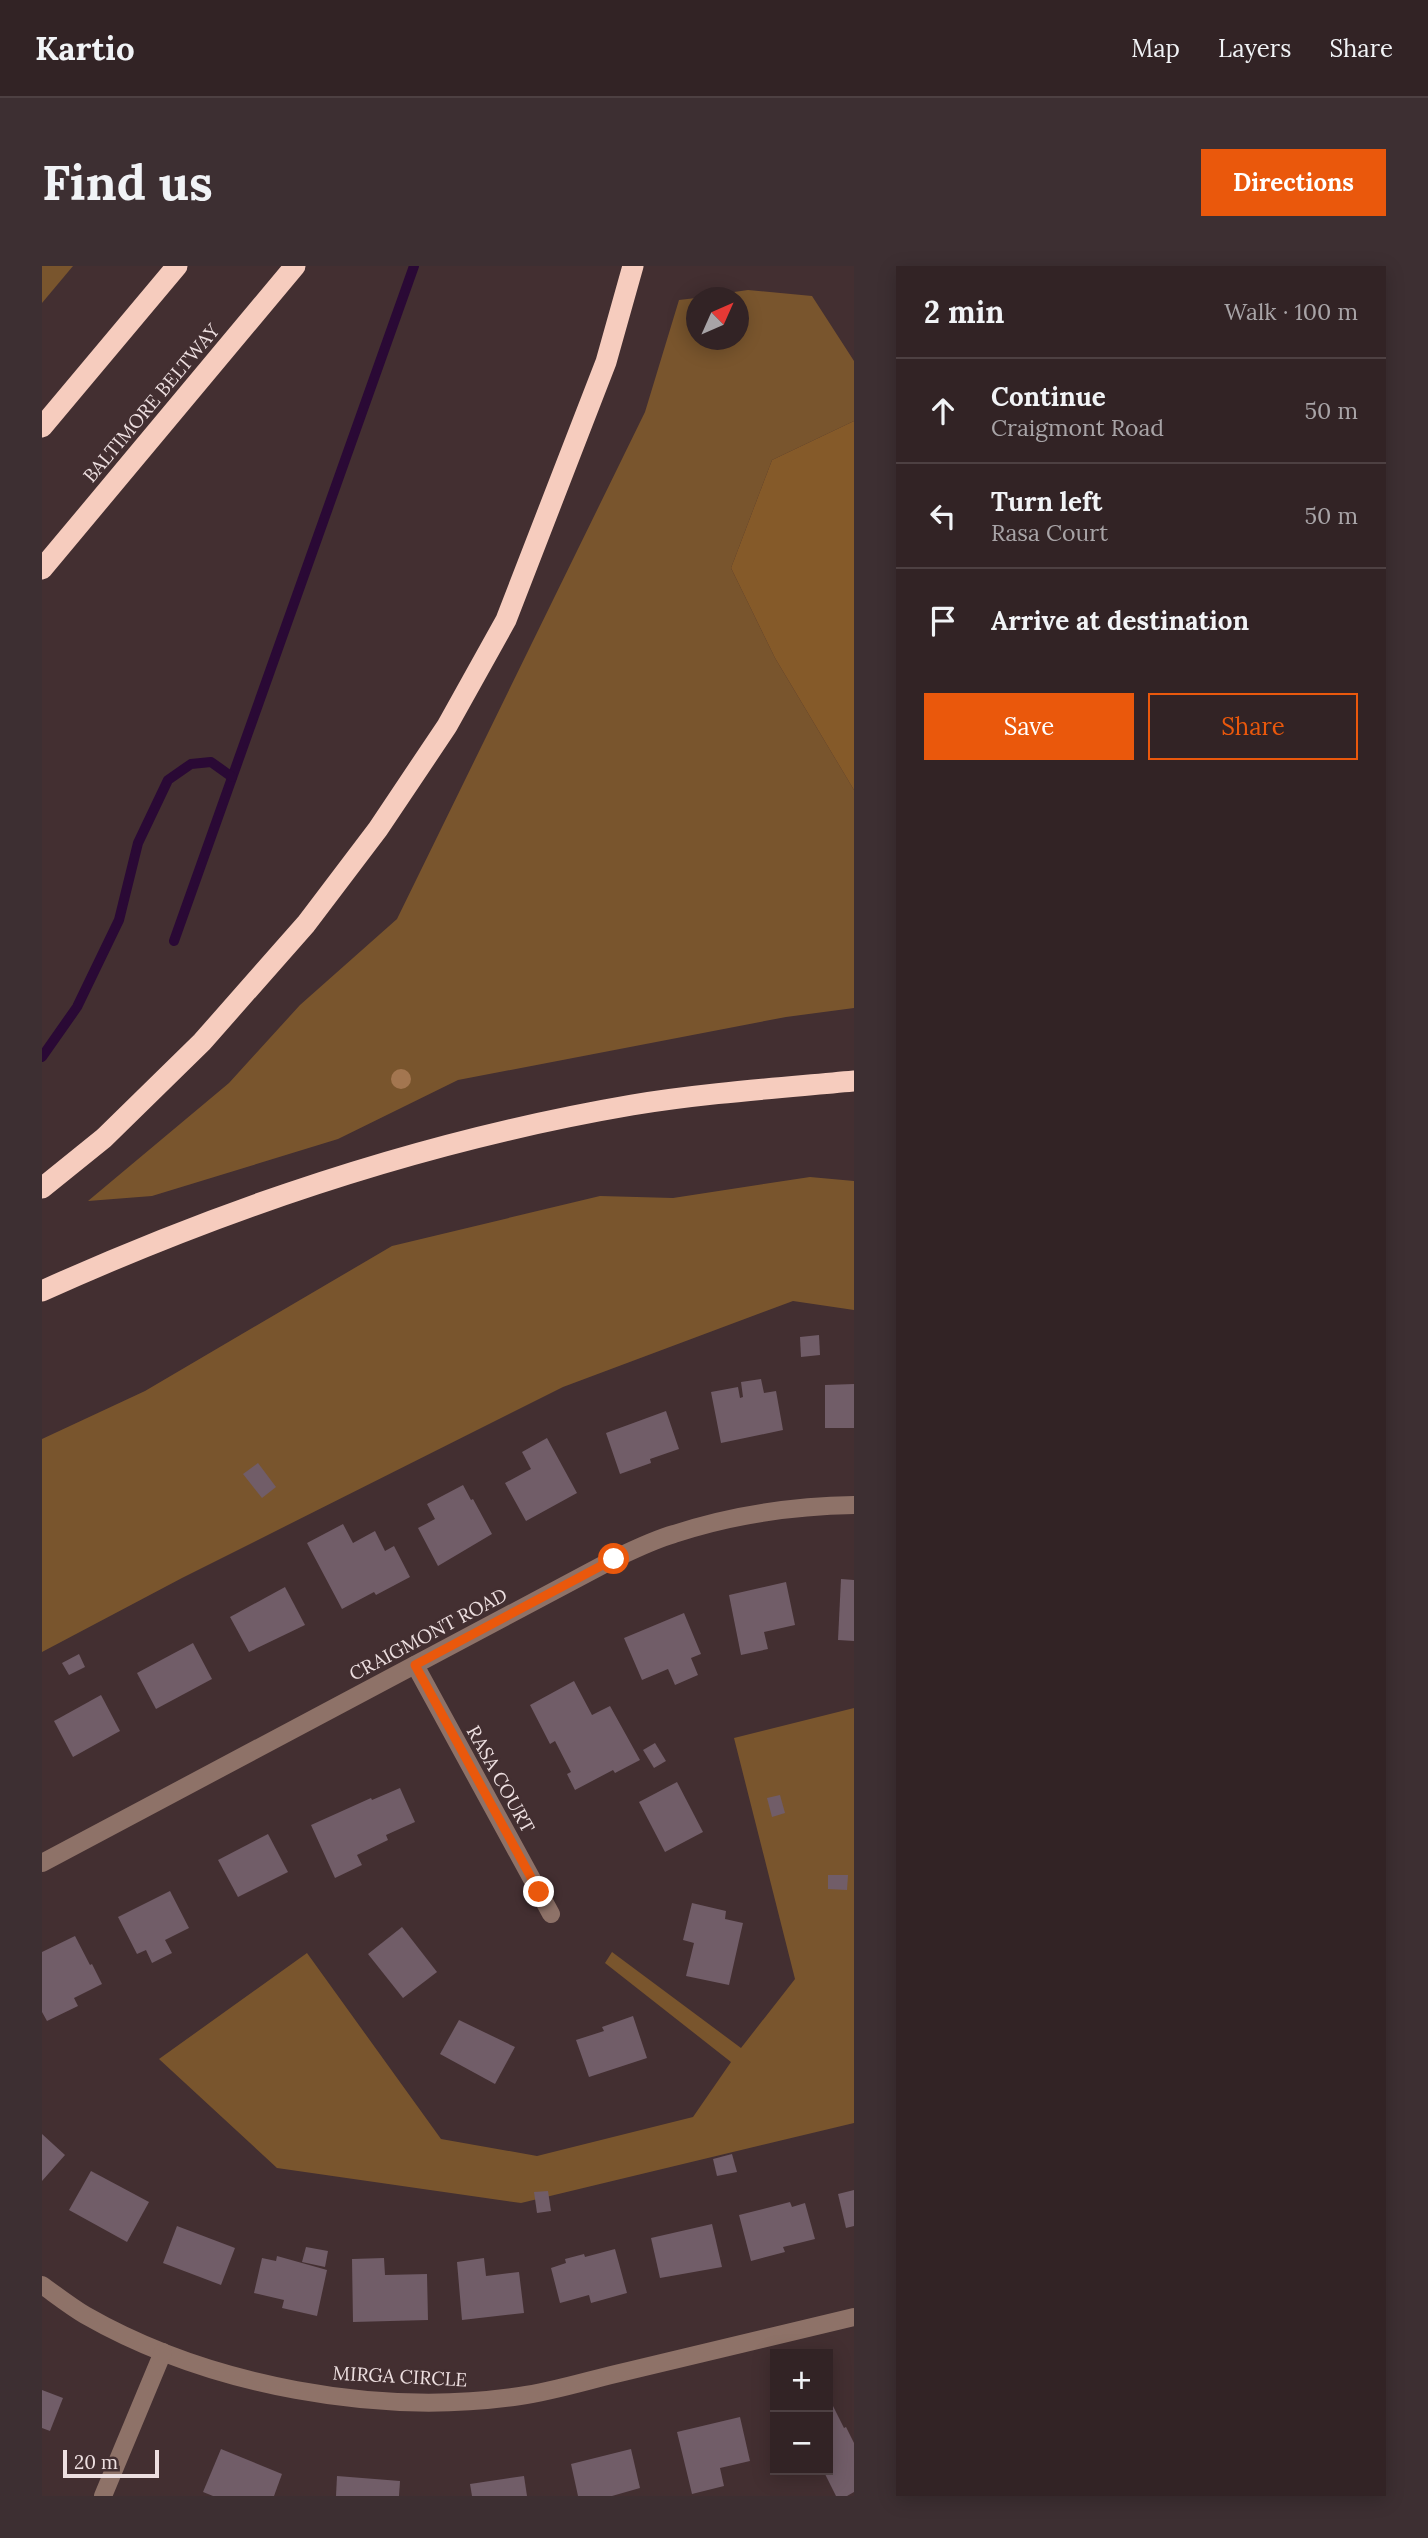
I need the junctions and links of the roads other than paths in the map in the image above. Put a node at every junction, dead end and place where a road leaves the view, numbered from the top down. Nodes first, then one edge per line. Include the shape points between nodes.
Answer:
1 (177, 266) edge
2 (295, 266) edge
3 (634, 266) edge
4 (42, 427) edge
5 (42, 569) edge
6 (854, 1081) edge
7 (42, 1188) edge
8 (42, 1291) edge
9 (854, 1505) edge
10 (415, 1665) junction
11 (42, 1863) edge
12 (551, 1914) dead end
13 (42, 2285) edge
14 (854, 2316) edge
15 (163, 2352) junction
16 (103, 2496) edge

1 - 4 highway
2 - 5 highway, BALTIMORE BELTWAY
3 - 7 highway via 606,362 506,620 447,726 379,829 306,924 202,1042 104,1138
6 - 8 highway via 634,1105 495,1133 367,1167 250,1207
9 - 10 street, CRAIGMONT ROAD via 808,1505 750,1514 673,1534 614,1559
10 - 11 street, CRAIGMONT ROAD
10 - 12 street, RASA COURT
13 - 15 street, MIRGA CIRCLE via 85,2315
14 - 15 street, MIRGA CIRCLE via 521,2396 447,2403 292,2389
15 - 16 street

